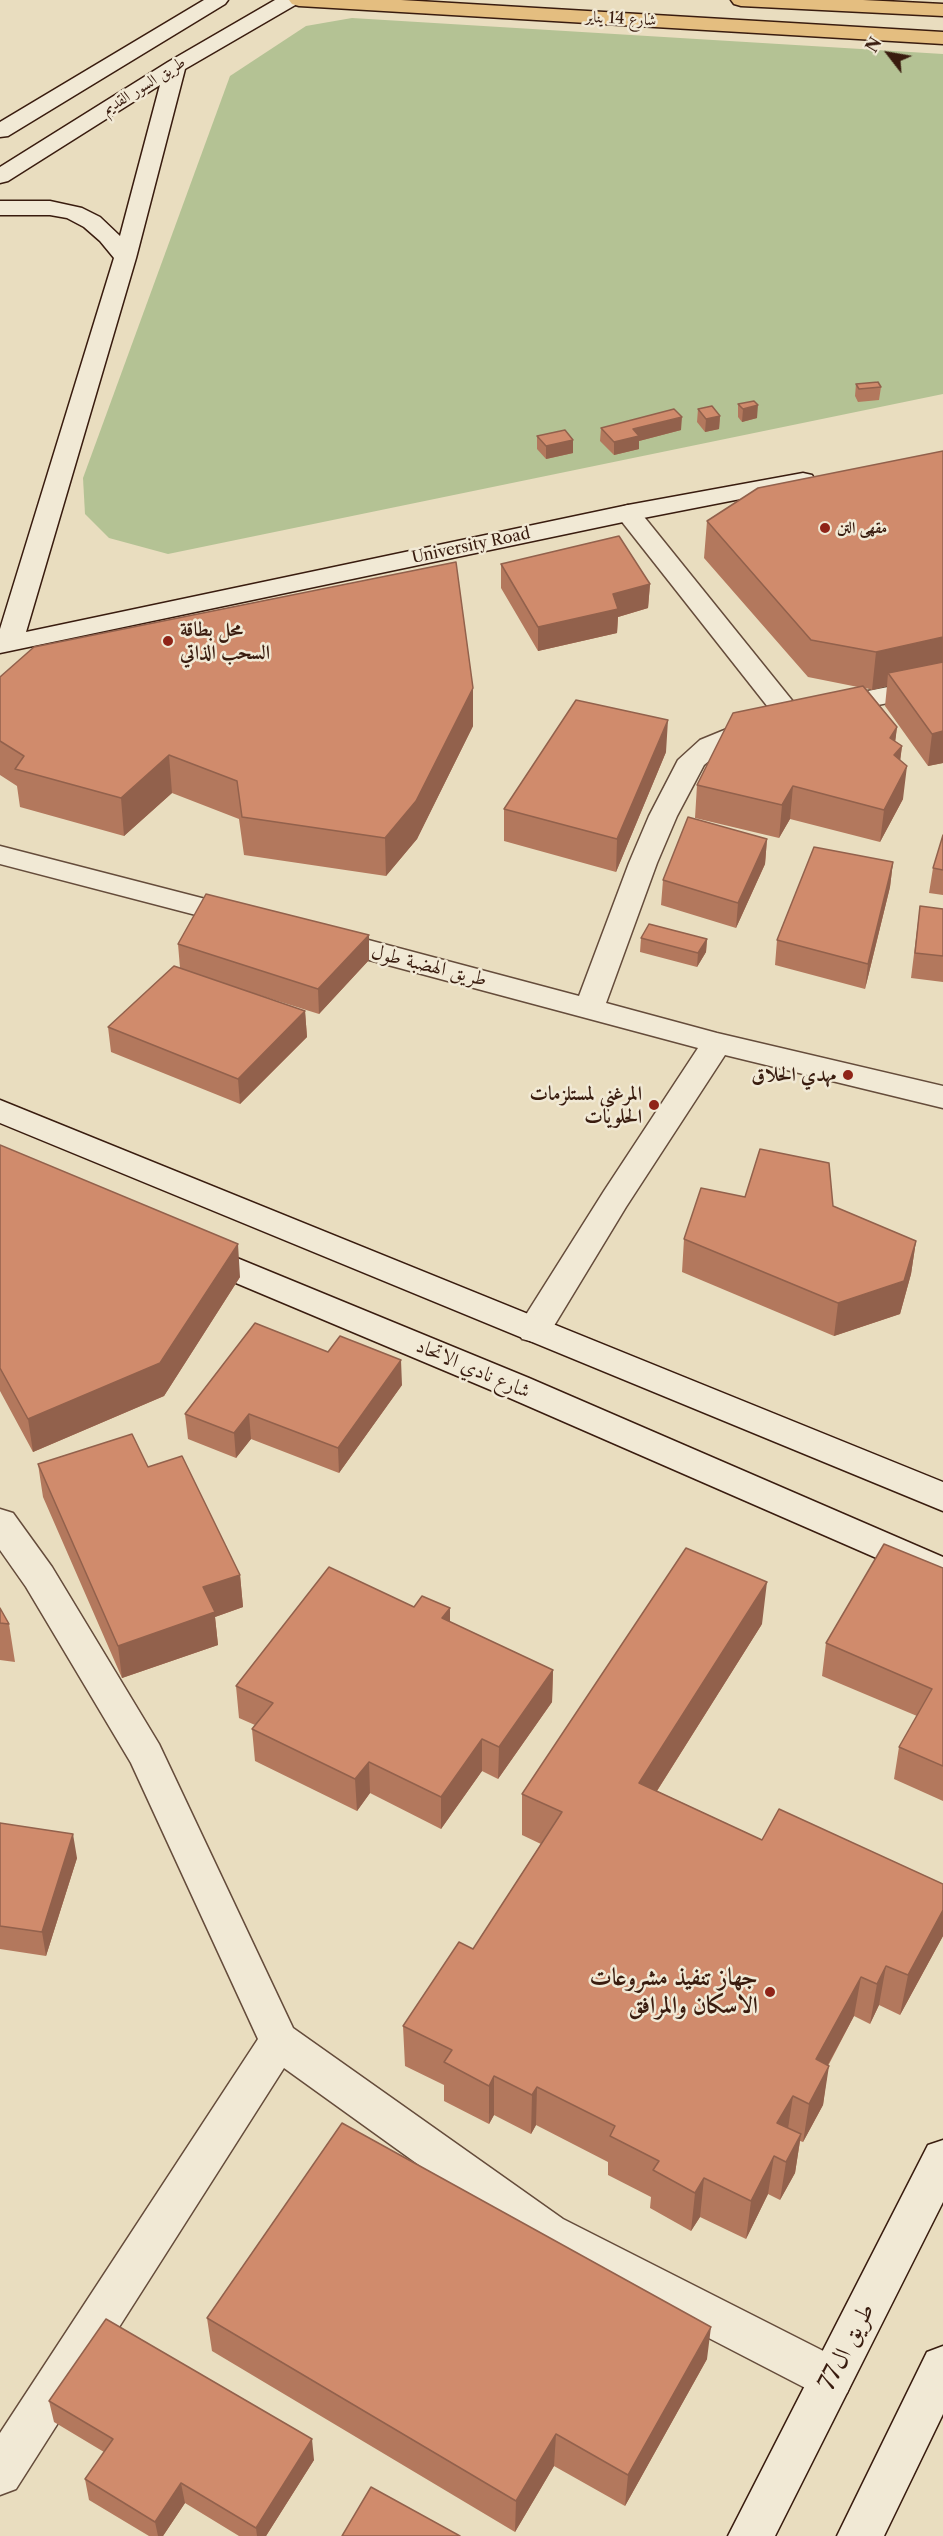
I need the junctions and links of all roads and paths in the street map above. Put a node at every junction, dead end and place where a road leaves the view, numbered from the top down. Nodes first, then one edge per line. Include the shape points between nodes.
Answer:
1 (218, 0) edge
2 (290, 0) edge
3 (299, 0) edge
4 (741, 0) edge
5 (943, 10) edge
6 (943, 38) edge
7 (175, 66) junction
8 (0, 131) edge
9 (0, 176) edge
10 (0, 208) edge
11 (125, 258) junction
12 (826, 475) edge
13 (628, 513) junction
14 (5, 644) edge
15 (943, 684) edge
16 (789, 715) junction
17 (0, 855) edge
18 (271, 925) edge
19 (305, 934) edge
20 (590, 1007) junction
21 (717, 1043) junction
22 (938, 1104) edge
23 (0, 1111) edge
24 (172, 1243) edge
25 (534, 1330) junction
26 (943, 1497) edge
27 (0, 1523) edge
28 (943, 1573) edge
29 (279, 2041) junction
30 (943, 2159) edge
31 (943, 2367) edge
32 (831, 2378) junction
33 (0, 2473) edge
34 (752, 2536) edge
35 (860, 2536) edge

1 - 8 main road, طريق السور القديم
2 - 7 main road, طريق السور القديم
3 - 6 highway, شارع 14 يناير
4 - 5 highway
7 - 9 main road, طريق السور القديم
7 - 11 main road
10 - 11 main road via 50,208 74,213 100,229
11 - 14 main road
12 - 13 main road, University Road
13 - 14 main road, University Road
13 - 16 main road
15 - 16 main road
16 - 20 main road via 747,728 710,746 692,760 643,863
17 - 18 main road
19 - 20 main road, طريق الهضبة طول
20 - 21 main road, طريق الهضبة طول
21 - 22 main road, طريق الهضبة طول
21 - 25 main road
23 - 25 main road
24 - 28 main road, شارع نادي الاتحاد via 517,1387
25 - 26 main road
27 - 29 main road via 39,1577 146,1755
29 - 32 main road via 548,2233
29 - 33 main road
30 - 32 main road, طريق ال77
31 - 35 main road
32 - 34 main road, طريق ال77

